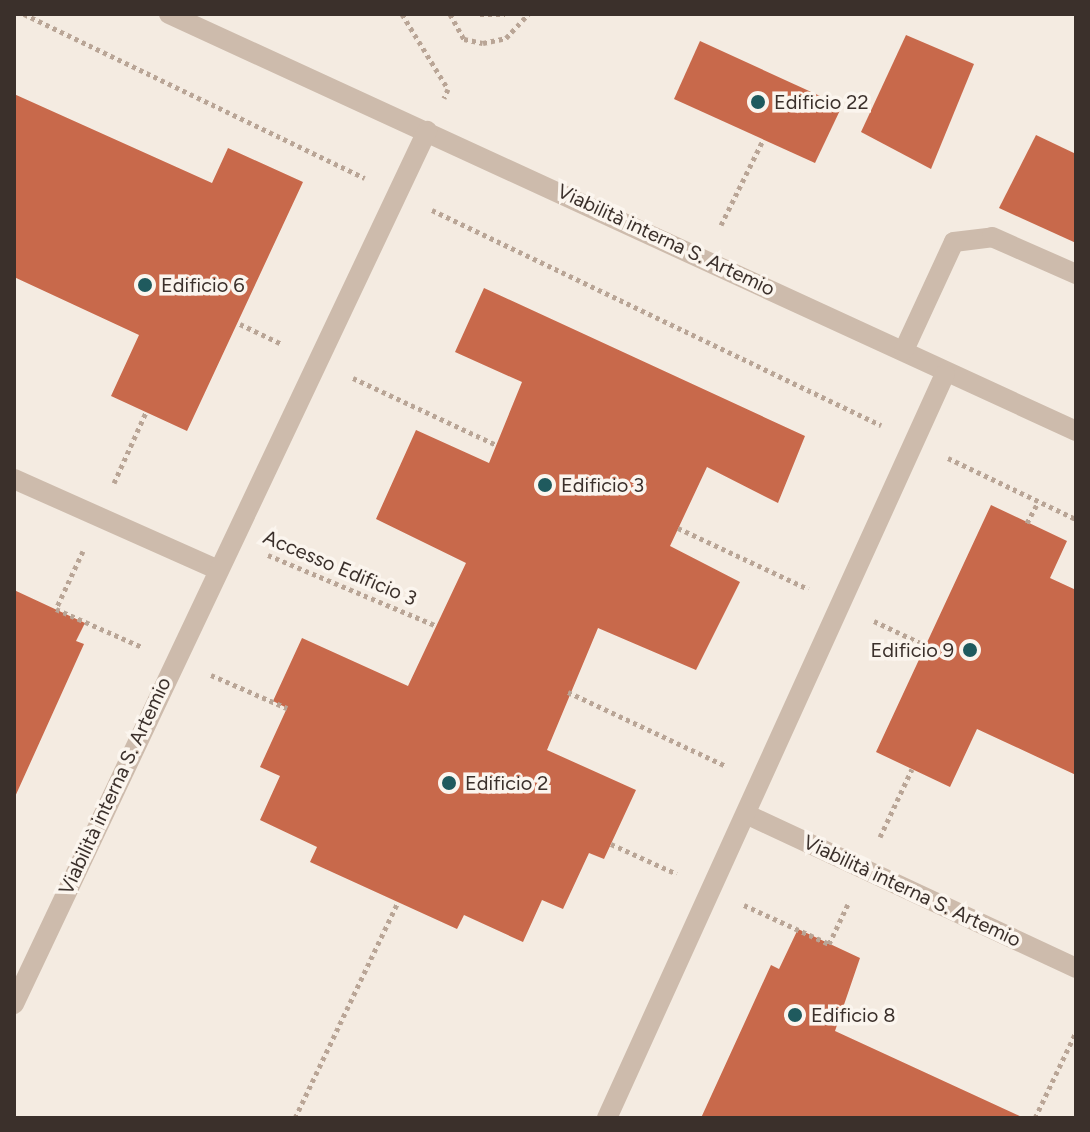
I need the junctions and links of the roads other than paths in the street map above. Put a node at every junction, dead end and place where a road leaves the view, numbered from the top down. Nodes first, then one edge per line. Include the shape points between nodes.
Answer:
1 (169, 14) edge
2 (427, 131) junction
3 (1076, 274) edge
4 (904, 350) junction
5 (945, 374) junction
6 (1076, 431) edge
7 (14, 479) edge
8 (216, 569) junction
9 (748, 815) junction
10 (1076, 968) edge
11 (14, 1004) edge
12 (607, 1118) edge

1 - 2 lane, Viabilità interna S. Artemio
2 - 4 lane, Viabilità interna S. Artemio
2 - 8 lane, Viabilità interna S. Artemio
3 - 4 lane via 992,237 954,242
4 - 5 lane, Viabilità interna S. Artemio
5 - 6 lane, Viabilità interna S. Artemio
5 - 9 lane via 911,440
7 - 8 lane
8 - 11 lane, Viabilità interna S. Artemio
9 - 10 lane, Viabilità interna S. Artemio
9 - 12 lane

